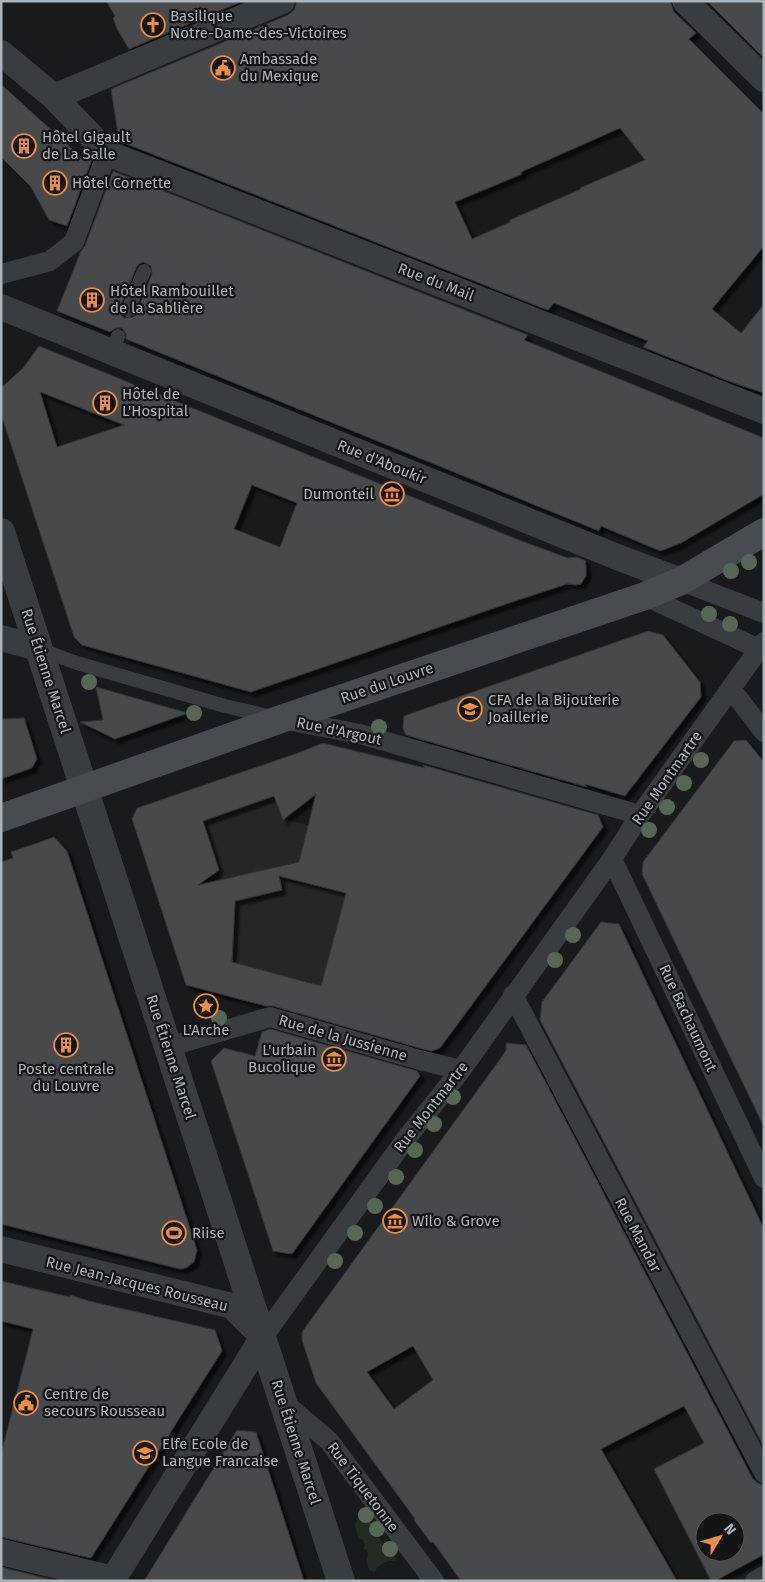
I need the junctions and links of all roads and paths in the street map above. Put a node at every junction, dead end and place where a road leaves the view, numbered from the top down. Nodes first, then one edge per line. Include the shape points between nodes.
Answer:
1 (282, 1) edge
2 (685, 1) edge
3 (1, 53) edge
4 (764, 80) edge
5 (54, 97) junction
6 (108, 153) junction
7 (144, 271) dead end
8 (1, 274) edge
9 (1, 307) edge
10 (128, 310) dead end
11 (764, 411) edge
12 (1, 532) edge
13 (764, 532) edge
14 (681, 581) junction
15 (645, 596) junction
16 (764, 613) edge
17 (1, 638) edge
18 (761, 645) edge
19 (38, 648) junction
20 (731, 689) junction
21 (281, 719) junction
22 (764, 732) edge
23 (85, 789) junction
24 (640, 815) junction
25 (1, 818) edge
26 (612, 858) junction
27 (512, 996) junction
28 (168, 1047) junction
29 (461, 1070) junction
30 (764, 1178) edge
31 (1, 1249) edge
32 (263, 1337) junction
33 (283, 1402) junction
34 (764, 1473) edge
35 (1, 1552) edge
36 (764, 1576) edge
37 (112, 1580) edge
38 (341, 1581) edge
39 (434, 1581) edge
40 (755, 1581) edge

1 - 5 street
2 - 4 street
3 - 5 street
5 - 6 street
6 - 8 street via 74,242 50,261
6 - 11 street, Rue du Mail
7 - 10 lane
9 - 14 street, Rue d'Aboukir via 115,344 617,558
12 - 19 street, Rue Étienne Marcel
13 - 14 main road, Rue du Louvre
14 - 15 main road, Rue du Louvre
14 - 16 street, Rue d'Aboukir
15 - 18 street
15 - 21 main road, Rue du Louvre
17 - 19 street
18 - 20 street, Rue Montmartre
19 - 21 lane, Rue d'Argout via 77,663
19 - 23 street, Rue Étienne Marcel
20 - 22 street
20 - 24 street, Rue Montmartre
21 - 23 main road, Rue du Louvre
21 - 24 street, Rue d'Argout via 360,734
23 - 25 main road, Rue du Louvre
23 - 28 street, Rue Étienne Marcel
24 - 26 street, Rue Montmartre
26 - 27 street, Rue Montmartre
26 - 30 street, Rue Bachaumont
27 - 29 street, Rue Montmartre
27 - 34 street, Rue Mandar
28 - 29 street, Rue de la Jussienne via 270,1017
28 - 32 street, Rue Étienne Marcel
29 - 32 street, Rue Montmartre via 405,1140
31 - 32 street, Rue Jean-Jacques Rousseau via 232,1306
32 - 33 street, Rue Étienne Marcel
32 - 37 street, Rue Montmartre
33 - 38 street, Rue Étienne Marcel
33 - 39 street, Rue Tiquetonne via 329,1441
35 - 37 street
36 - 40 street

